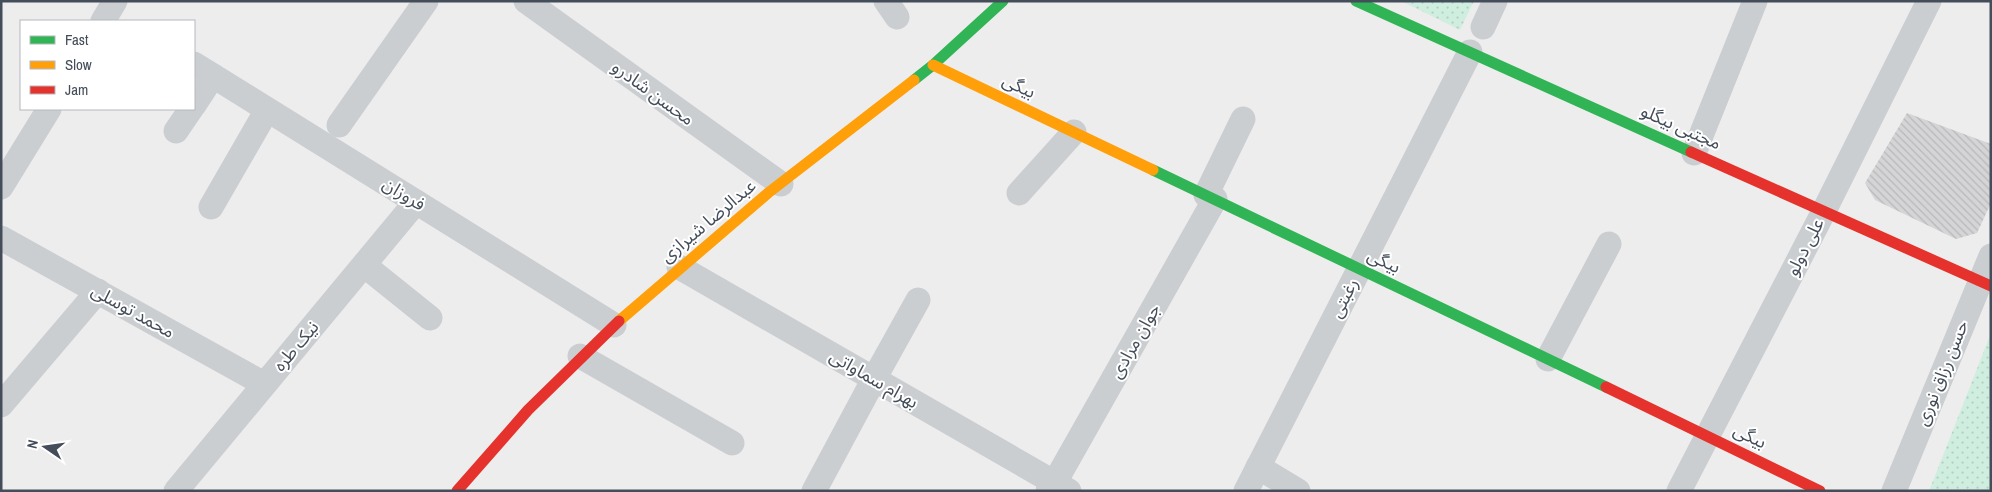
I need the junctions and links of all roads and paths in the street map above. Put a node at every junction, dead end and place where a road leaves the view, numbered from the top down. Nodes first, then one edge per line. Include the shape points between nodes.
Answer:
1 (426, 1) edge
2 (526, 1) edge
3 (1003, 1) edge
4 (1356, 1) edge
5 (1495, 1) edge
6 (1755, 1) edge
7 (1928, 1) edge
8 (1483, 27) dead end
9 (1470, 52) junction
10 (933, 65) junction
11 (204, 70) edge
12 (195, 101) edge
13 (49, 110) edge
14 (190, 110) edge
15 (267, 110) junction
16 (1243, 119) dead end
17 (338, 125) dead end
18 (176, 131) dead end
19 (1074, 132) junction
20 (1694, 153) junction
21 (781, 184) junction
22 (1, 187) edge
23 (1019, 193) dead end
24 (1210, 197) junction
25 (416, 202) junction
26 (211, 207) dead end
27 (1824, 211) junction
28 (1, 238) edge
29 (1610, 244) dead end
30 (1991, 256) edge
31 (364, 265) junction
32 (679, 267) junction
33 (1359, 269) junction
34 (1985, 283) edge
35 (98, 291) junction
36 (918, 300) dead end
37 (430, 318) dead end
38 (614, 325) junction
39 (580, 356) junction
40 (1548, 358) junction
41 (874, 379) junction
42 (264, 384) junction
43 (1, 405) edge
44 (1708, 435) junction
45 (732, 443) dead end
46 (1258, 467) junction
47 (1057, 488) edge
48 (176, 491) edge
49 (458, 491) edge
50 (814, 491) edge
51 (1246, 491) edge
52 (1298, 491) edge
53 (1679, 491) edge
54 (1820, 491) edge
55 (1894, 491) edge

1 - 17 street
2 - 21 street, محسن شادرو
3 - 10 street, عبدالرضا شیرازی
4 - 9 street, مجتبی بیگلو
5 - 8 street
6 - 20 street
7 - 27 street, علی دولو
9 - 20 street, مجتبی بیگلو
9 - 33 street, رغبتی
10 - 19 street, بیگی
10 - 21 street, عبدالرضا شیرازی
11 - 12 street
11 - 15 street, فروزان
13 - 22 street
14 - 18 street
15 - 25 street, فروزان
15 - 26 street
16 - 24 street, جوان مرادی
19 - 23 street
19 - 24 street, بیگی
20 - 27 street, مجتبی بیگلو
21 - 32 street, عبدالرضا شیرازی
24 - 33 street, بیگی
24 - 47 street, جوان مرادی
25 - 31 street, نیک طره
25 - 38 street, فروزان
27 - 34 street, مجتبی بیگلو
27 - 44 street, علی دولو
28 - 35 street, محمد توسلی
29 - 40 street
30 - 34 street, حسن رزاق نوری
31 - 37 street
31 - 42 street, نیک طره
32 - 38 street, عبدالرضا شیرازی
32 - 41 street, بهرام سماواتی
33 - 40 street, بیگی
33 - 46 street, رغبتی
34 - 55 street, حسن رزاق نوری
35 - 42 street, محمد توسلی
35 - 43 street
36 - 41 street
38 - 39 street, عبدالرضا شیرازی
39 - 45 street
39 - 49 street, عبدالرضا شیرازی via 480,462
40 - 44 street, بیگی
41 - 47 street, بهرام سماواتی
41 - 50 street
42 - 48 street, نیک طره
44 - 53 street, علی دولو
44 - 54 street, بیگی
46 - 51 street, رغبتی
46 - 52 street

